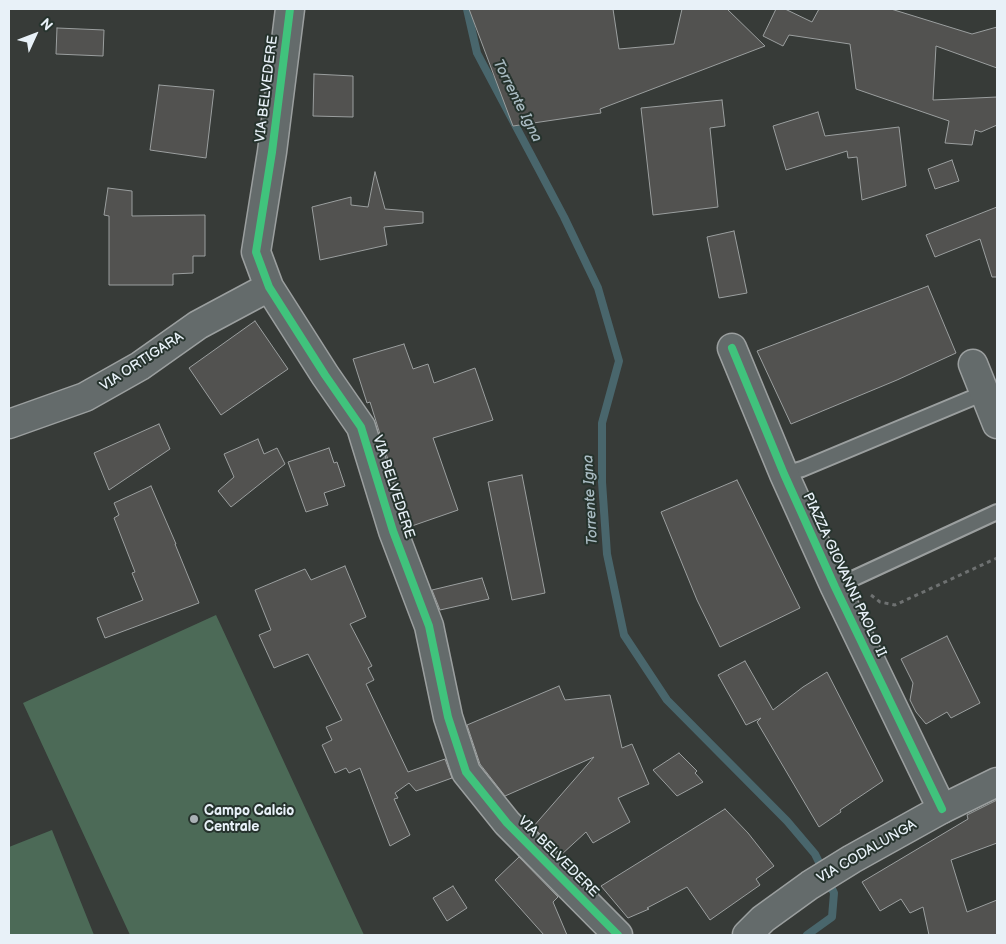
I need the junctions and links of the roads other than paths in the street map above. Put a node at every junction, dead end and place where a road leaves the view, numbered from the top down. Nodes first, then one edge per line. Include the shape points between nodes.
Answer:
1 (290, 9) edge
2 (269, 287) junction
3 (732, 348) dead end
4 (973, 364) dead end
5 (984, 393) junction
6 (9, 424) edge
7 (997, 424) edge
8 (784, 474) junction
9 (997, 512) edge
10 (835, 587) junction
11 (997, 782) edge
12 (942, 809) junction
13 (618, 935) edge
14 (747, 935) edge

1 - 2 street, VIA BELVEDERE via 256,252
2 - 6 street, VIA ORTIGARA via 198,325 140,366 85,397
2 - 13 street, VIA BELVEDERE via 361,427 393,531 428,626 448,717 466,772 507,823
3 - 8 street, PIAZZA GIOVANNI PAOLO II
4 - 5 street
5 - 7 street
5 - 8 lane
8 - 10 street, PIAZZA GIOVANNI PAOLO II
9 - 10 lane
10 - 12 street, PIAZZA GIOVANNI PAOLO II
11 - 12 street, VIA CODALUNGA
12 - 14 street, VIA CODALUNGA via 810,885 763,919

